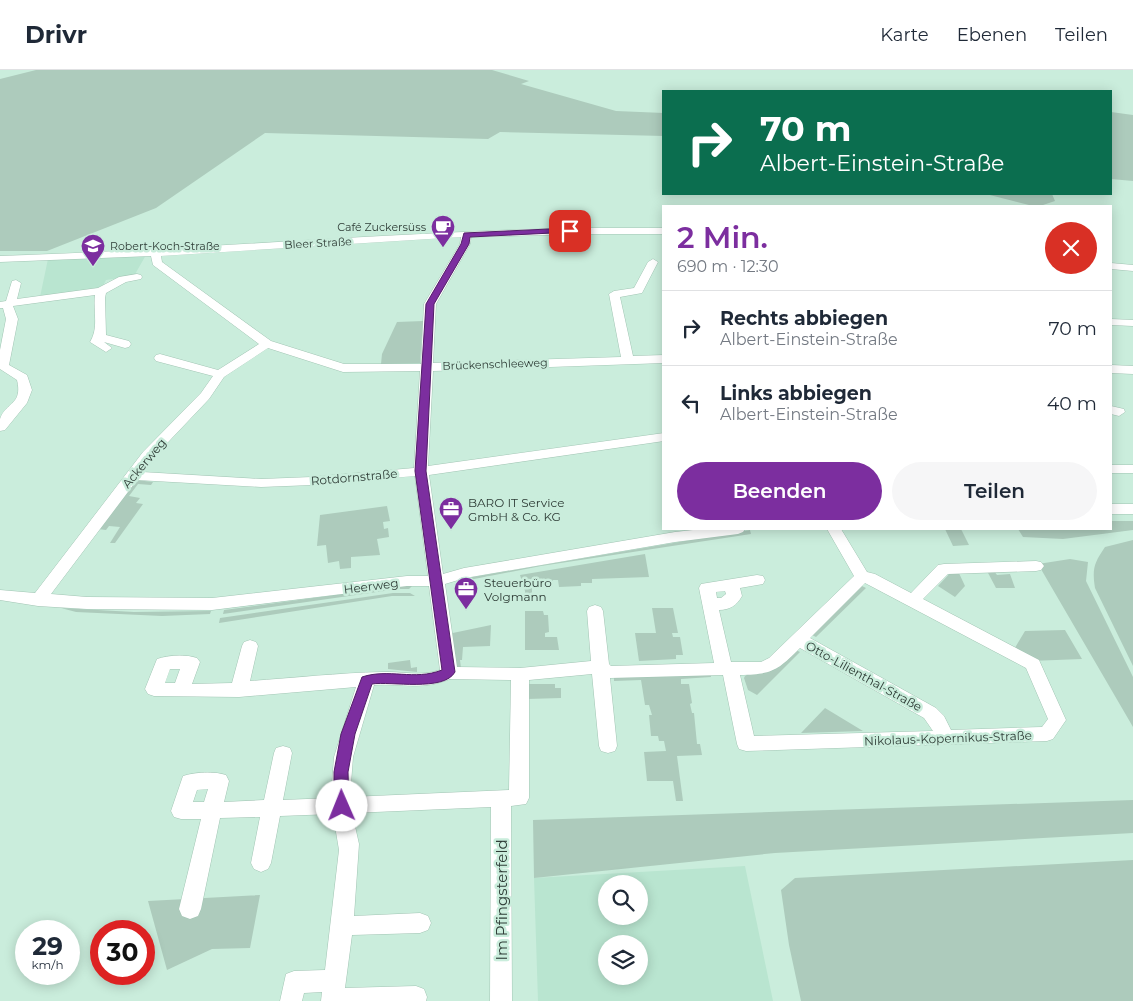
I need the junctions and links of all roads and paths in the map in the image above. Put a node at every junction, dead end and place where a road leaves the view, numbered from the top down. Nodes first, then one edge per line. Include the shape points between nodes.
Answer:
1 (662, 231) edge
2 (467, 237) junction
3 (604, 237) dead end
4 (156, 255) junction
5 (0, 259) edge
6 (653, 262) dead end
7 (1112, 266) edge
8 (1133, 268) edge
9 (137, 277) dead end
10 (16, 283) dead end
11 (101, 291) junction
12 (6, 304) edge
13 (1112, 322) edge
14 (1133, 324) edge
15 (100, 336) junction
16 (125, 344) dead end
17 (267, 344) junction
18 (106, 348) dead end
19 (160, 358) dead end
20 (662, 359) edge
21 (628, 360) junction
22 (426, 367) junction
23 (1112, 369) edge
24 (1133, 370) edge
25 (220, 374) junction
26 (0, 427) edge
27 (662, 437) edge
28 (1112, 469) edge
29 (1133, 469) edge
30 (421, 471) junction
31 (132, 475) junction
32 (1112, 509) edge
33 (1133, 509) edge
34 (729, 530) edge
35 (835, 530) edge
36 (1036, 566) dead end
37 (862, 577) junction
38 (757, 580) dead end
39 (437, 581) junction
40 (0, 595) edge
41 (38, 600) junction
42 (913, 600) junction
43 (595, 611) dead end
44 (798, 639) junction
45 (250, 646) dead end
46 (600, 667) junction
47 (726, 668) junction
48 (449, 672) junction
49 (520, 674) junction
50 (375, 679) junction
51 (182, 689) dead end
52 (239, 690) junction
53 (945, 738) junction
54 (608, 746) dead end
55 (283, 753) dead end
56 (510, 799) junction
57 (342, 806) junction
58 (272, 808) junction
59 (261, 863) dead end
60 (190, 909) dead end
61 (420, 922) dead end
62 (341, 926) junction
63 (333, 994) edge
64 (416, 997) dead end
65 (291, 1001) edge
66 (501, 1001) edge

1 - 2 street, Bleer Straße via 570,231
2 - 3 street, Bleer Straße via 574,234
2 - 4 street, Bleer Straße
2 - 22 street via 430,304
4 - 5 street, Bleer Straße
4 - 17 street, Brückenschleeweg via 157,263
6 - 21 street via 638,291 614,294
7 - 8 street
9 - 11 street
10 - 12 street
11 - 12 street
11 - 15 street
12 - 26 street via 12,319 3,365 23,378 26,390
13 - 14 street
15 - 16 street
15 - 18 street via 96,342
17 - 22 street, Brückenschleeweg via 352,369
17 - 25 street, Ackerweg
19 - 25 street
20 - 21 street, Brückenschleeweg
21 - 22 street, Brückenschleeweg
22 - 30 street
23 - 24 street
25 - 31 street, Ackerweg via 205,396
27 - 30 street, Rotdornstraße
28 - 29 street
30 - 31 street, Rotdornstraße via 260,483
30 - 39 street
31 - 41 street, Ackerweg
32 - 33 street
34 - 39 street, Heerweg via 675,536 464,573
35 - 37 street
36 - 42 street via 944,569
37 - 42 street, Nikolaus-Kopernikus-Straße
37 - 44 street
38 - 47 street via 707,588
39 - 41 street, Heerweg via 407,581 212,604 87,604
39 - 48 street
40 - 41 street, Heerweg
42 - 53 street, Nikolaus-Kopernikus-Straße via 1032,664 1057,720 1047,734
43 - 46 street
44 - 47 street via 775,662 762,668
44 - 53 street, Otto-Lilienthal-Straße via 930,713 938,721
45 - 52 street
46 - 47 street via 608,672
46 - 49 street
46 - 54 street
47 - 53 street, Nikolaus-Kopernikus-Straße via 746,744
48 - 49 street
48 - 50 street via 436,678 414,681
49 - 56 street, Im Pfingsterfeld
50 - 52 street
50 - 57 street via 348,734 341,772
51 - 52 street
55 - 58 street
56 - 57 street
56 - 66 street, Im Pfingsterfeld
57 - 58 street
57 - 62 street via 350,838
58 - 59 street
58 - 60 street via 212,810
61 - 62 street
62 - 63 street
63 - 64 street
63 - 65 street via 294,982

